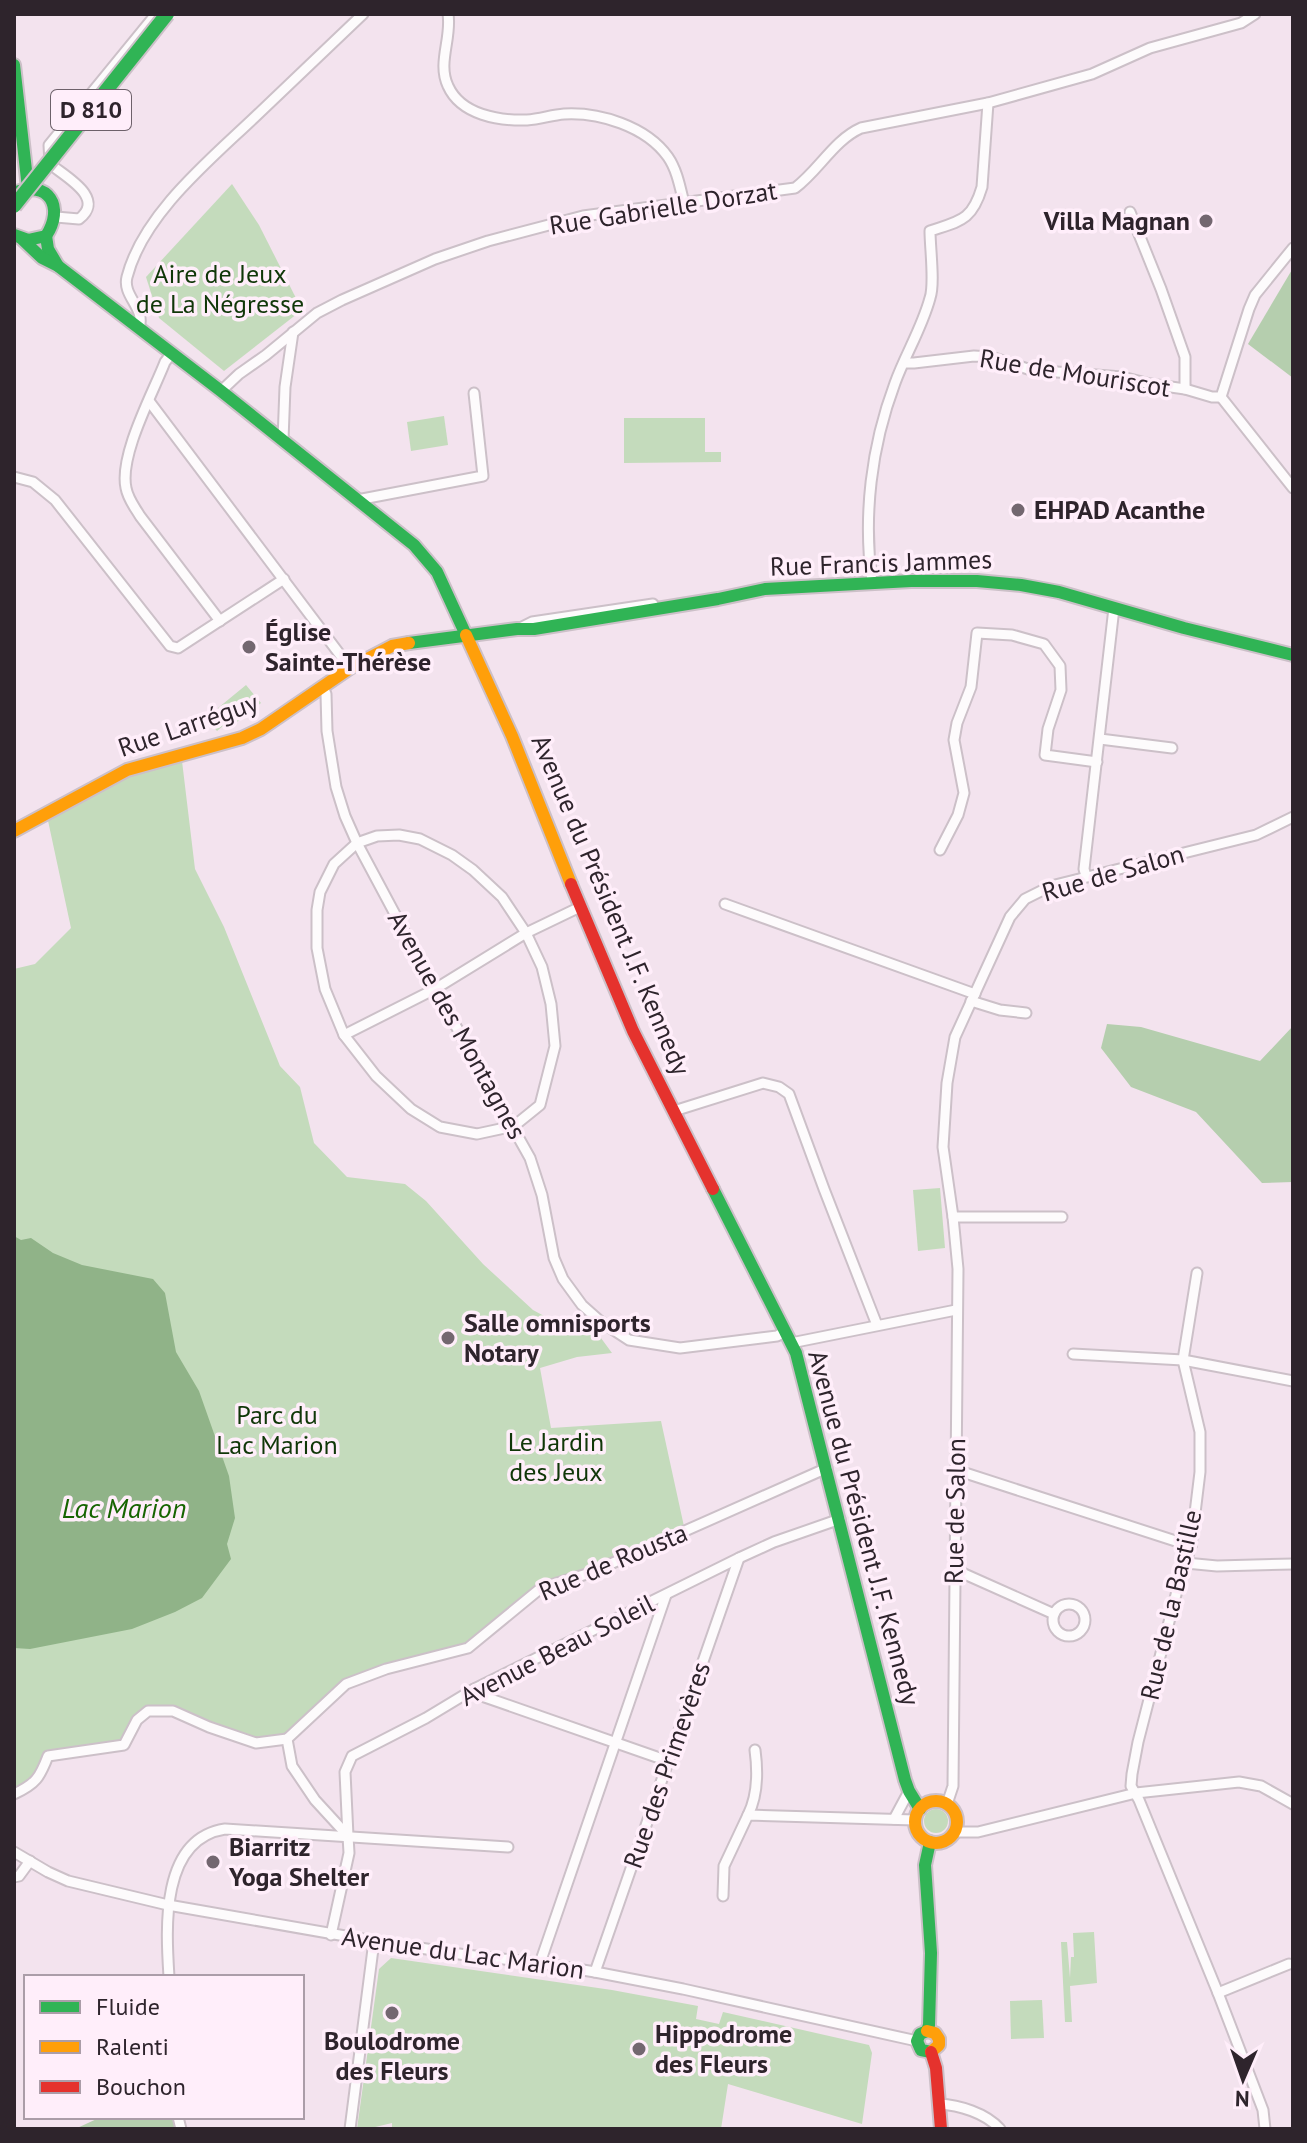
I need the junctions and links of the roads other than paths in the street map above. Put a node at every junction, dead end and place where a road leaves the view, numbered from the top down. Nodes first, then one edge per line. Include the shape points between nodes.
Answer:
1 (156, 14) edge
2 (167, 14) edge
3 (363, 14) edge
4 (448, 14) edge
5 (1255, 14) edge
6 (14, 65) edge
7 (988, 103) junction
8 (21, 190) edge
9 (684, 203) junction
10 (14, 206) edge
11 (1130, 212) dead end
12 (56, 217) junction
13 (16, 236) edge
14 (46, 236) junction
15 (1293, 248) edge
16 (58, 266) junction
17 (139, 328) junction
18 (293, 332) junction
19 (172, 353) junction
20 (266, 355) junction
21 (904, 363) junction
22 (288, 368) junction
23 (1185, 389) junction
24 (221, 391) junction
25 (474, 393) dead end
26 (1221, 397) junction
27 (149, 401) junction
28 (283, 440) junction
29 (14, 477) edge
30 (1293, 488) edge
31 (357, 500) junction
32 (284, 579) junction
33 (872, 582) junction
34 (1114, 608) junction
35 (220, 621) junction
36 (466, 635) junction
37 (1293, 655) edge
38 (350, 668) junction
39 (323, 687) junction
40 (1100, 739) junction
41 (1172, 748) dead end
42 (1097, 762) junction
43 (1293, 817) edge
44 (14, 831) edge
45 (357, 843) junction
46 (940, 850) dead end
47 (1086, 876) junction
48 (725, 904) dead end
49 (580, 907) junction
50 (526, 933) junction
51 (435, 989) junction
52 (973, 998) junction
53 (1026, 1013) dead end
54 (344, 1035) junction
55 (674, 1111) junction
56 (514, 1126) junction
57 (953, 1217) junction
58 (1062, 1217) dead end
59 (1197, 1273) dead end
60 (956, 1310) junction
61 (877, 1325) junction
62 (788, 1337) junction
63 (1073, 1354) dead end
64 (1183, 1360) junction
65 (1293, 1381) edge
66 (827, 1468) junction
67 (956, 1470) junction
68 (840, 1519) junction
69 (1191, 1546) junction
70 (739, 1558) junction
71 (1186, 1563) junction
72 (1293, 1564) edge
73 (955, 1572) junction
74 (666, 1595) junction
75 (1054, 1614) dead end
76 (474, 1689) junction
77 (287, 1739) junction
78 (617, 1743) junction
79 (755, 1750) dead end
80 (668, 1761) junction
81 (909, 1791) junction
82 (1136, 1793) junction
83 (14, 1794) edge
84 (947, 1804) junction
85 (1293, 1804) edge
86 (918, 1814) junction
87 (748, 1815) junction
88 (894, 1819) junction
89 (954, 1832) junction
90 (348, 1836) junction
91 (930, 1842) junction
92 (508, 1847) dead end
93 (14, 1852) edge
94 (30, 1861) junction
95 (16, 1876) edge
96 (723, 1896) dead end
97 (168, 1905) junction
98 (331, 1935) junction
99 (374, 1941) junction
100 (540, 1963) junction
101 (1289, 1964) dead end
102 (595, 1972) junction
103 (169, 1975) edge
104 (1218, 1993) junction
105 (922, 2036) junction
106 (939, 2104) junction
107 (350, 2129) edge
108 (941, 2129) edge
109 (1000, 2129) edge
110 (1265, 2129) edge

1 - 12 street via 49,145 50,164 89,198 79,219
2 - 10 street, D 810, bridge
3 - 17 street via 179,189 140,246 126,280 140,313
4 - 9 street via 443,73 465,107 513,120 584,115 631,128 667,155
5 - 7 street, Rue Gabrielle Dorzat via 1241,23 1150,48 1092,74
6 - 8 street via 25,151
7 - 9 street, Rue Gabrielle Dorzat via 861,128 848,134 795,188
7 - 21 street via 978,200 964,220 930,231 932,296
8 - 12 street via 35,188 49,196
9 - 18 street, Rue Gabrielle Dorzat via 583,216 488,241 342,300
11 - 23 street via 1185,357
12 - 14 street
13 - 14 street
13 - 16 street, Avenue du Président J.F. Kennedy
14 - 16 street
15 - 26 street via 1255,295
16 - 17 street, Avenue du Président J.F. Kennedy
17 - 19 street, Avenue du Président J.F. Kennedy
18 - 20 street, Rue Gabrielle Dorzat
18 - 22 street
19 - 24 street, Avenue du Président J.F. Kennedy
19 - 27 street
20 - 22 street
20 - 24 street, Rue Gabrielle Dorzat
21 - 23 street, Rue de Mouriscot via 991,357 1031,370 1122,377
21 - 33 street via 870,483
22 - 28 street
23 - 26 street, Rue de Mouriscot
24 - 28 street, Avenue du Président J.F. Kennedy
25 - 31 street via 483,476
26 - 30 street
27 - 32 street
27 - 35 street via 125,473 129,498
28 - 31 street, Avenue du Président J.F. Kennedy
29 - 35 street via 33,482 55,500 170,646 178,648
31 - 36 street, Avenue du Président J.F. Kennedy via 426,558
32 - 35 street
32 - 38 street
33 - 34 street, Rue Francis Jammes via 1001,583
33 - 36 street, Rue Francis Jammes via 793,586 534,629
34 - 37 street, Rue Francis Jammes
34 - 40 street
36 - 38 street, Rue Larréguy via 392,646
36 - 49 street, Avenue du Président J.F. Kennedy
38 - 39 street, Rue Larréguy
39 - 44 street, Rue Larréguy via 242,738 127,770
39 - 45 street, Avenue des Montagnes via 336,787
40 - 41 street
40 - 42 street
42 - 46 street via 1045,755 1061,690 1060,666 1044,644 977,633 971,687 954,740 964,793
42 - 47 street
43 - 47 street, Rue de Salon via 1256,835
45 - 50 street via 399,835 452,855 502,897
45 - 51 street, Avenue des Montagnes
45 - 54 street via 334,864 317,910 325,989
47 - 52 street, Rue de Salon via 1025,899 1010,917
48 - 52 street
49 - 50 street
49 - 55 street, Avenue du Président J.F. Kennedy
50 - 51 street
50 - 56 street via 542,967 555,1046 540,1105
51 - 54 street
51 - 56 street, Avenue des Montagnes
52 - 53 street via 1000,1010
52 - 57 street, Rue de Salon via 955,1037 947,1083 943,1147
54 - 56 street via 376,1076 440,1127 477,1134
55 - 61 street via 763,1083 789,1094
55 - 62 street, Avenue du Président J.F. Kennedy
56 - 62 street, Avenue des Montagnes via 542,1195 563,1279 600,1321 629,1340 680,1348
57 - 58 street
57 - 60 street, Rue de Salon
59 - 64 street, Rue de la Bastille
60 - 61 street
60 - 67 street, Rue de Salon
61 - 62 street
62 - 66 street, Avenue du Président J.F. Kennedy
63 - 64 street
64 - 65 street
64 - 69 street, Rue de la Bastille via 1201,1451
66 - 68 street, Avenue du Président J.F. Kennedy
66 - 77 street, Rue de Rousta via 590,1573 541,1588 468,1648 346,1684
67 - 69 street
67 - 73 street, Rue de Salon
68 - 70 street, Avenue Beau Soleil
68 - 81 street, Avenue du Président J.F. Kennedy
69 - 71 street, Rue de la Bastille
70 - 74 street, Avenue Beau Soleil
70 - 80 street, Rue des Primevères
71 - 72 street
71 - 82 street, Rue de la Bastille via 1138,1742 1131,1786
73 - 75 street
73 - 84 street, Rue de Salon via 953,1786
74 - 76 street, Avenue Beau Soleil
74 - 78 street
76 - 78 street
76 - 90 street, Avenue Beau Soleil via 352,1756 345,1772
77 - 83 street via 256,1743 173,1711 148,1711 124,1745 48,1756 34,1783
77 - 90 street via 292,1766
78 - 80 street
78 - 100 street
79 - 87 street via 755,1802
80 - 102 street, Rue des Primevères
81 - 86 street, Avenue du Président J.F. Kennedy
81 - 88 street
82 - 85 street via 1239,1782 1261,1786
82 - 89 street via 978,1832
82 - 104 street
84 - 86 street via 929,1802
84 - 89 street via 957,1819
86 - 88 street
86 - 91 street via 919,1833
87 - 88 street
87 - 96 street via 724,1866
89 - 91 street via 944,1841
90 - 92 street
90 - 97 street via 214,1831 183,1859
90 - 98 street, Avenue Beau Soleil
91 - 105 street via 925,1865 931,1985 929,2025
93 - 94 street, Avenue du Lac Marion
94 - 95 street
94 - 97 street, Avenue du Lac Marion via 68,1881
97 - 98 street, Avenue du Lac Marion
97 - 103 street
98 - 99 street, Avenue du Lac Marion
99 - 100 street, Avenue du Lac Marion
99 - 107 street
100 - 102 street, Avenue du Lac Marion
101 - 104 street
102 - 105 street, Avenue du Lac Marion
104 - 110 street via 1263,2110
105 - 106 street via 934,2032 938,2038 931,2052
106 - 108 street
106 - 109 street via 982,2116

